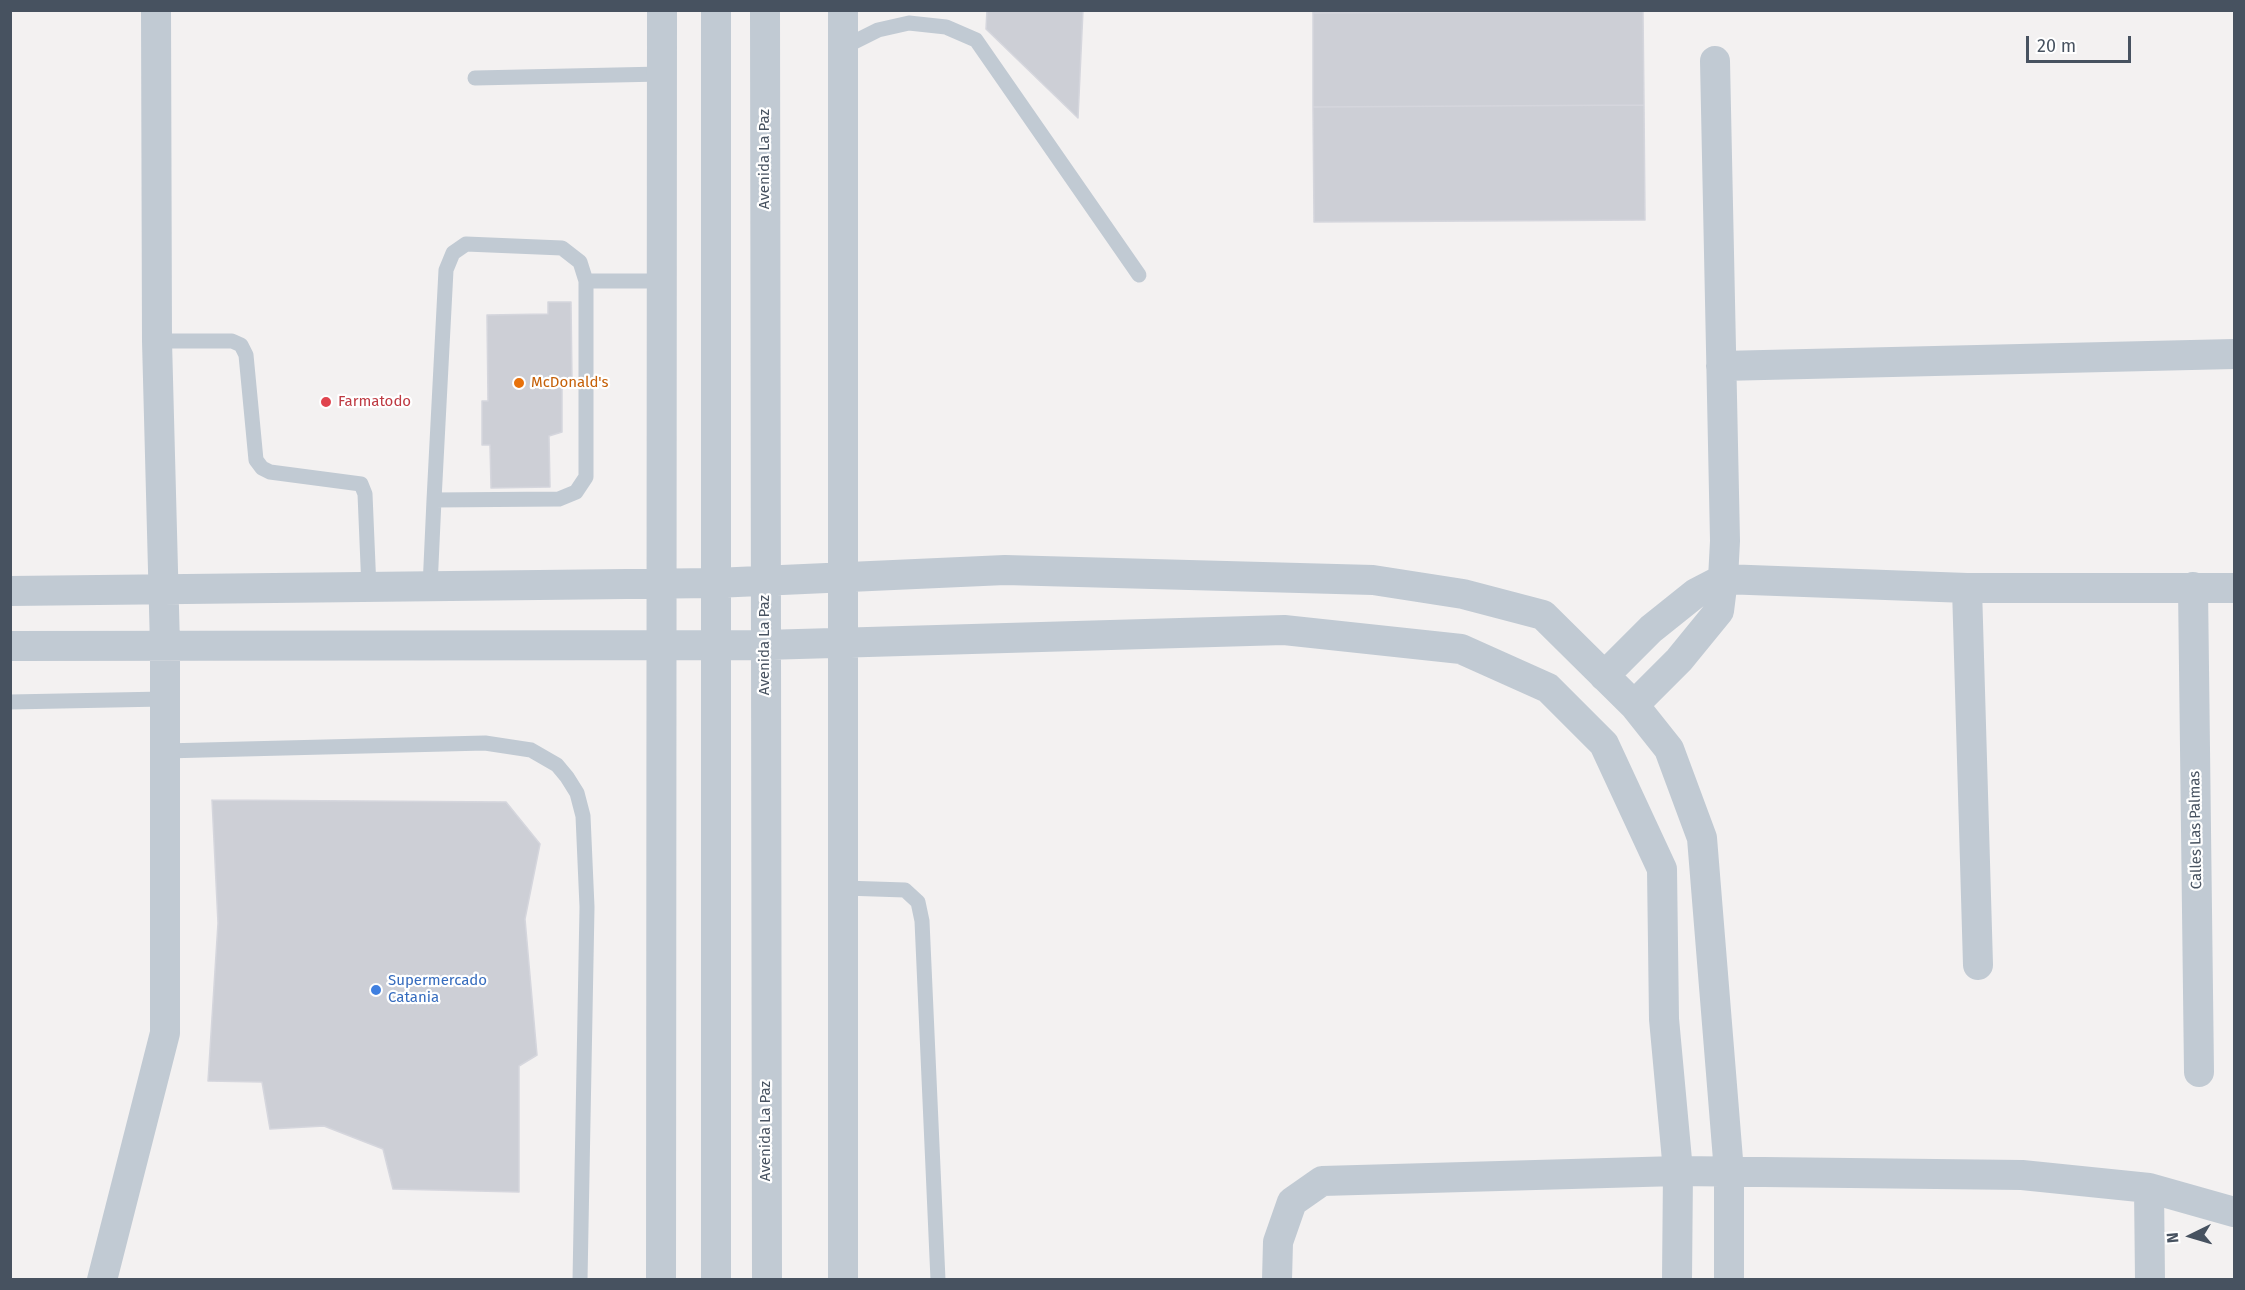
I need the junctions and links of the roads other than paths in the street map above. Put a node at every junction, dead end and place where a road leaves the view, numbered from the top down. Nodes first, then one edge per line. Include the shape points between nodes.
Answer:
1 (156, 10) edge
2 (662, 10) edge
3 (716, 10) edge
4 (765, 10) edge
5 (843, 10) edge
6 (842, 48) junction
7 (1715, 61) dead end
8 (662, 74) junction
9 (475, 78) dead end
10 (1139, 275) dead end
11 (586, 281) junction
12 (662, 281) junction
13 (157, 341) junction
14 (2235, 354) edge
15 (1721, 366) junction
16 (434, 500) junction
17 (842, 578) junction
18 (1723, 579) junction
19 (765, 581) junction
20 (662, 583) junction
21 (716, 583) junction
22 (430, 587) junction
23 (2193, 587) junction
24 (1967, 588) junction
25 (2235, 588) edge
26 (369, 589) junction
27 (10, 591) edge
28 (162, 592) junction
29 (843, 640) junction
30 (715, 644) junction
31 (660, 645) junction
32 (764, 645) junction
33 (10, 646) edge
34 (165, 646) junction
35 (1604, 676) junction
36 (164, 699) junction
37 (10, 702) edge
38 (1634, 705) junction
39 (164, 750) junction
40 (844, 888) junction
41 (1978, 965) dead end
42 (2199, 1072) dead end
43 (1678, 1172) junction
44 (1729, 1172) junction
45 (2149, 1188) junction
46 (2235, 1212) edge
47 (767, 1248) junction
48 (716, 1266) edge
49 (102, 1280) edge
50 (580, 1280) edge
51 (661, 1280) edge
52 (767, 1280) edge
53 (843, 1280) edge
54 (938, 1280) edge
55 (1277, 1280) edge
56 (1677, 1280) edge
57 (1729, 1280) edge
58 (2150, 1280) edge

1 - 13 street
2 - 8 street
3 - 21 street
4 - 19 street, Avenida La Paz
5 - 6 street
6 - 10 lane via 878,30 909,23 946,27 976,40
6 - 17 street
7 - 15 street
8 - 9 lane
8 - 12 street
11 - 12 lane
11 - 16 lane via 586,477 576,492 558,499
11 - 16 lane via 580,262 562,248 466,244 453,253 446,270
12 - 20 street
13 - 26 lane via 232,341 241,345 246,356 256,460 262,468 361,484 365,494
13 - 28 street
14 - 15 street
15 - 18 street
16 - 22 lane
17 - 19 street
17 - 29 street
17 - 35 street via 1005,570 1373,580 1463,594 1543,615
18 - 24 street
18 - 35 street via 1696,593 1651,629
18 - 38 street via 1719,611 1679,660
19 - 21 street
19 - 32 street, Avenida La Paz
20 - 21 street
20 - 22 street
20 - 31 street
21 - 30 street
22 - 26 street
23 - 24 street
23 - 25 street
23 - 42 street, Calles Las Palmas
24 - 41 street
26 - 28 street
27 - 28 street
28 - 34 street
29 - 32 street
29 - 40 street
29 - 43 street via 1284,630 1461,649 1548,687 1604,744 1662,869 1664,1019
30 - 31 street
30 - 32 street
30 - 48 street
31 - 34 street
31 - 51 street
32 - 47 street, Avenida La Paz
33 - 34 street
34 - 36 street
35 - 38 street
36 - 37 lane
36 - 39 street
38 - 44 street via 1669,749 1702,838
39 - 49 street via 165,1033
39 - 50 lane via 485,743 531,750 557,765 567,777 577,793 583,816 587,907
40 - 53 street
40 - 54 lane via 905,890 918,902
43 - 44 street
43 - 55 street via 1322,1180 1292,1202 1278,1242
43 - 56 street
44 - 45 street via 2022,1175
44 - 57 street
45 - 46 street
45 - 58 street
47 - 48 street
47 - 52 street, Avenida La Paz

